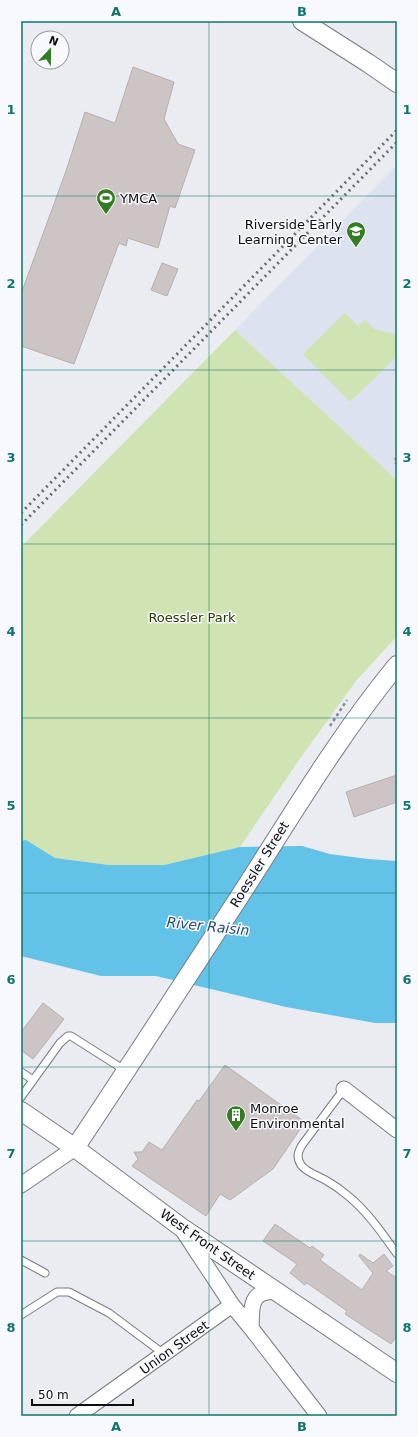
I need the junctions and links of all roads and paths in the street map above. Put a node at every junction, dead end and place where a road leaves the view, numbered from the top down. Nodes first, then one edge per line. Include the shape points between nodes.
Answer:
1 (302, 21) edge
2 (397, 84) edge
3 (397, 458) edge
4 (397, 464) edge
5 (397, 665) edge
6 (126, 1071) junction
7 (21, 1072) edge
8 (33, 1080) junction
9 (344, 1089) joint
10 (21, 1097) edge
11 (21, 1112) edge
12 (397, 1130) edge
13 (75, 1148) junction
14 (21, 1185) edge
15 (181, 1227) junction
16 (397, 1254) edge
17 (21, 1260) edge
18 (45, 1273) dead end
19 (276, 1291) junction
20 (232, 1305) junction
21 (21, 1315) edge
22 (252, 1328) junction
23 (164, 1354) junction
24 (397, 1373) edge
25 (77, 1416) edge
26 (319, 1416) edge

1 - 2 street
3 - 4 path via 394,461
5 - 6 street, Roessler Street via 370,698 292,813
6 - 8 lane via 68,1036
6 - 13 street, Roessler Street
7 - 8 lane
8 - 10 lane
9 - 12 street
9 - 16 lane via 302,1145 298,1158 307,1170 327,1180 348,1196 368,1216
11 - 13 street, West Front Street
13 - 14 street
13 - 15 street, West Front Street
15 - 19 street, West Front Street
15 - 20 street
17 - 18 lane
19 - 22 street via 261,1293 254,1300
19 - 24 street, West Front Street
20 - 22 street
20 - 23 street, Union Street
21 - 23 lane via 57,1292 69,1292 109,1313
22 - 26 street
23 - 25 street, Union Street

